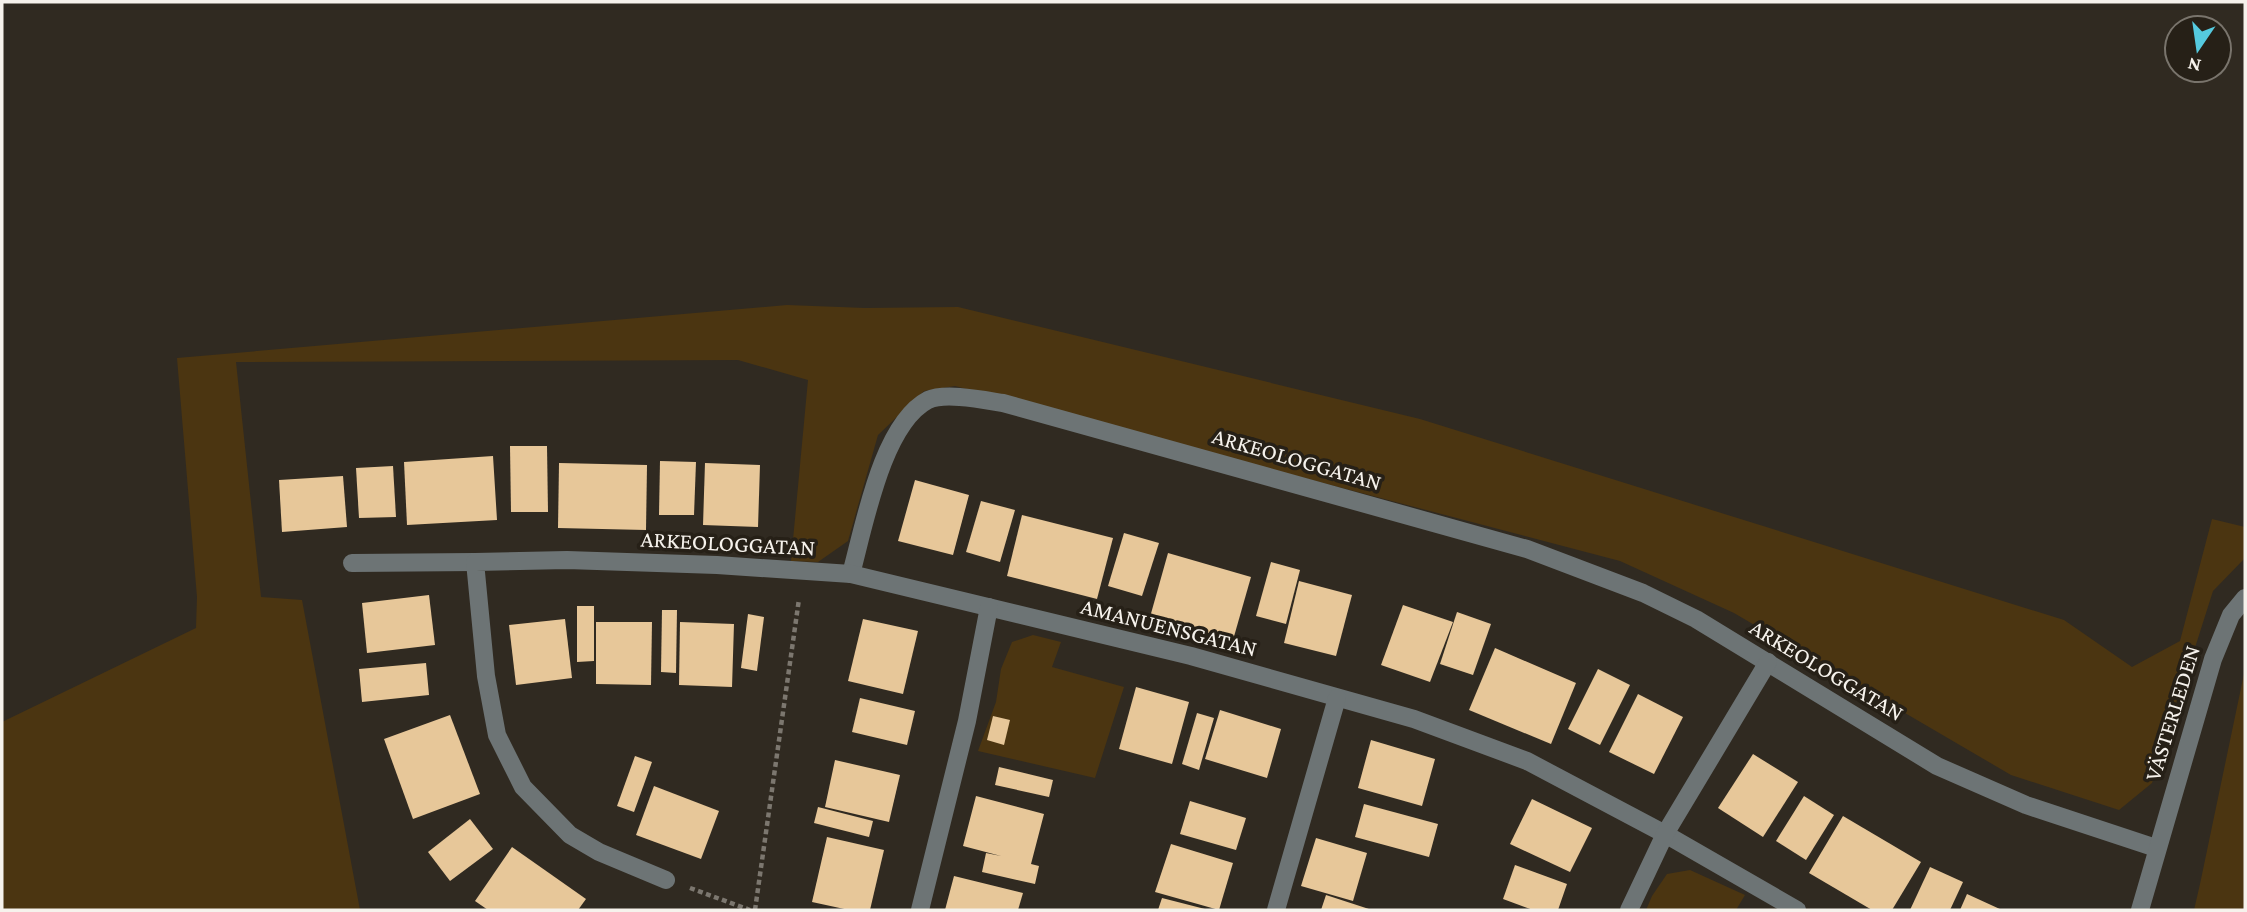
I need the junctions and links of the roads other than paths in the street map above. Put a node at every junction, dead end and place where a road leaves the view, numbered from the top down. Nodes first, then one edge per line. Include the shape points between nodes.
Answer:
1 (475, 562) junction
2 (352, 563) dead end
3 (850, 574) junction
4 (2245, 598) edge
5 (989, 607) junction
6 (1768, 662) junction
7 (1337, 698) junction
8 (1665, 834) junction
9 (2156, 848) junction
10 (666, 880) road end
11 (920, 910) edge
12 (1276, 910) edge
13 (1629, 910) edge
14 (1797, 910) edge
15 (2140, 910) edge

1 - 2 street, ARKEOLOGGATAN
1 - 3 street, ARKEOLOGGATAN via 567,560
1 - 10 street via 486,676 497,734 523,787 569,835
3 - 5 street, AMANUENSGATAN
3 - 6 street, ARKEOLOGGATAN via 883,459 910,413 930,399 963,397 1003,403 1527,549 1643,593
4 - 9 street, VÄSTERLEDEN via 2231,615 2213,659
5 - 7 street, AMANUENSGATAN via 1191,656
5 - 11 street via 967,721
6 - 8 street
6 - 9 street, ARKEOLOGGATAN via 1937,766 2026,805
7 - 8 street, AMANUENSGATAN via 1427,723 1527,761
7 - 12 street
8 - 13 street
8 - 14 street, AMANUENSGATAN
9 - 15 street, VÄSTERLEDEN

